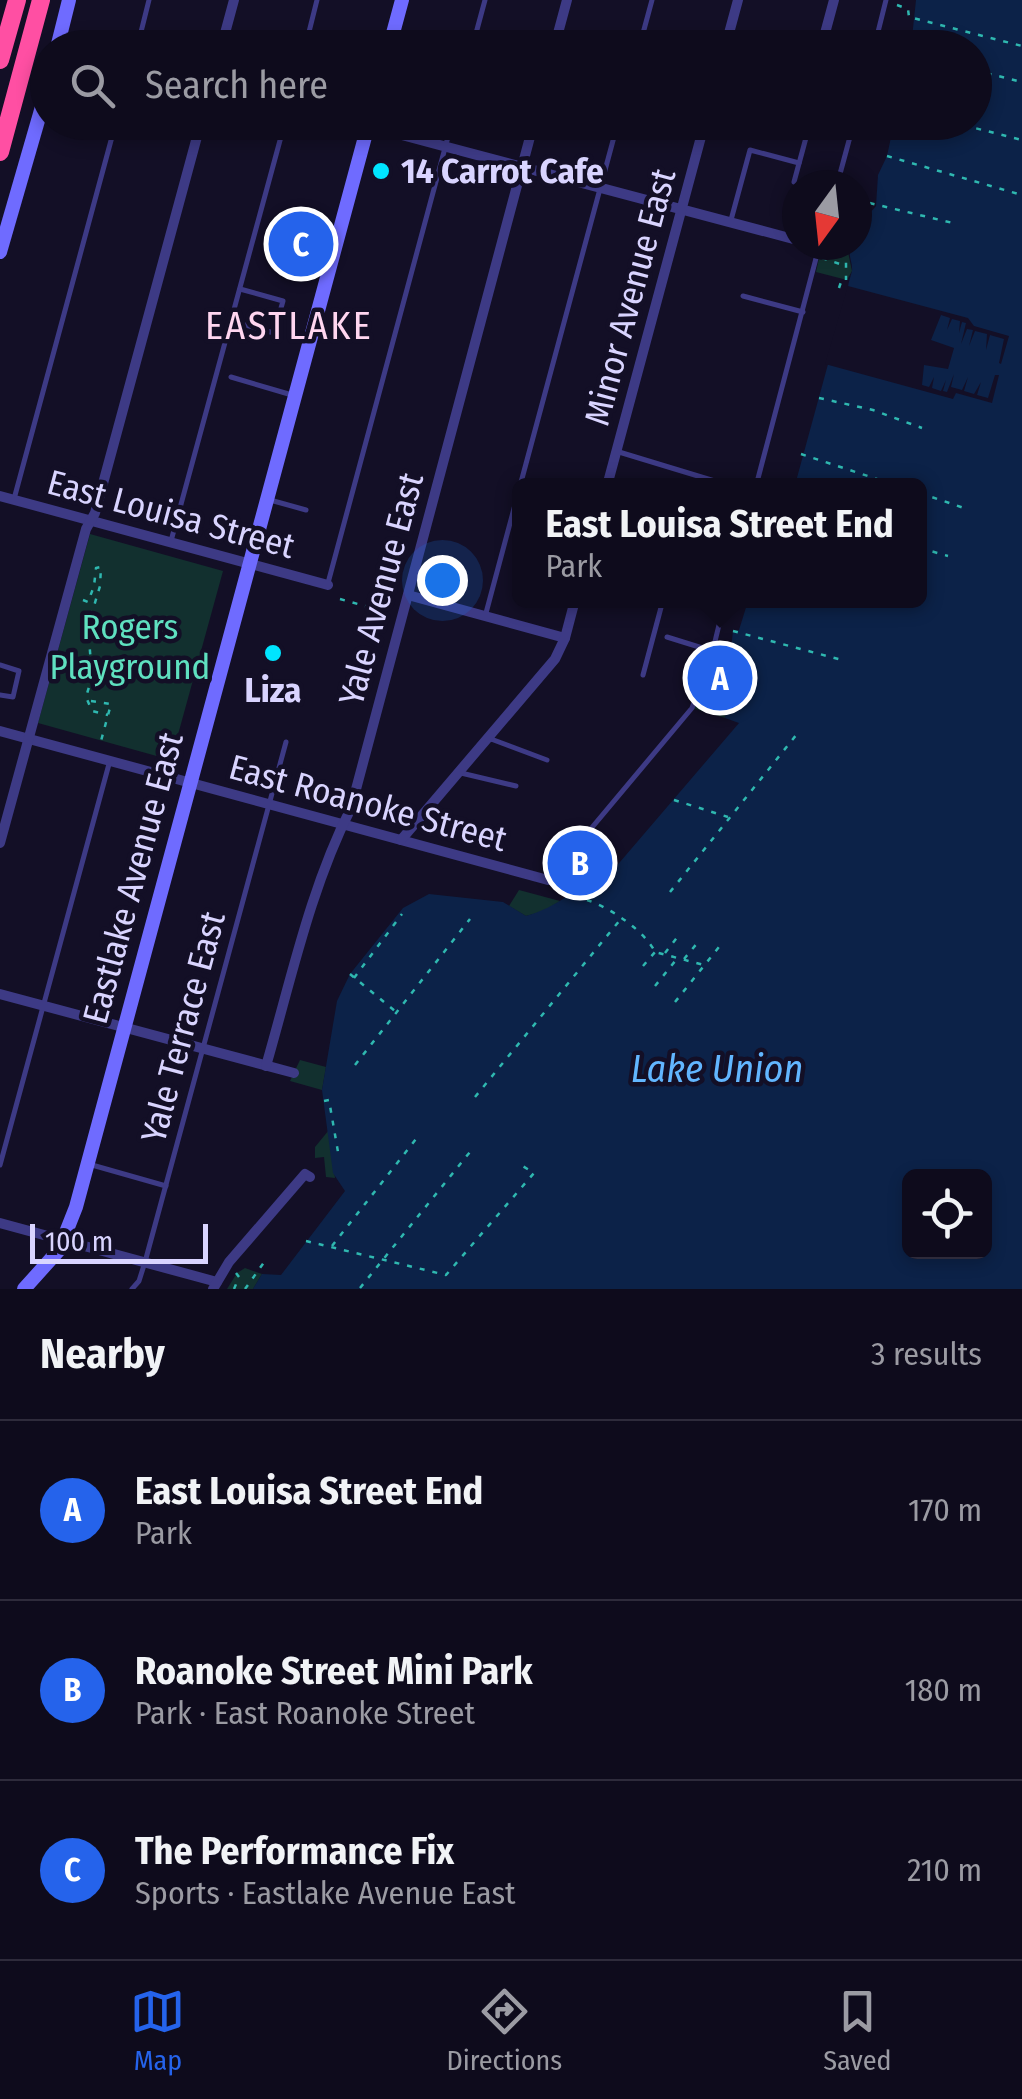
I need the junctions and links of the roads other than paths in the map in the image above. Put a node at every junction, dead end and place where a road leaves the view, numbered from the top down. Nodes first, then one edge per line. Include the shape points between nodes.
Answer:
1 (17, 0) edge
2 (41, 0) edge
3 (69, 0) edge
4 (149, 0) edge
5 (234, 0) edge
6 (318, 0) edge
7 (402, 0) edge
8 (486, 0) edge
9 (566, 0) edge
10 (652, 0) edge
11 (738, 0) edge
12 (834, 0) edge
13 (886, 0) edge
14 (33, 30) edge
15 (62, 30) edge
16 (141, 30) edge
17 (226, 30) edge
18 (310, 30) edge
19 (394, 30) edge
20 (477, 30) edge
21 (558, 30) edge
22 (644, 30) edge
23 (730, 30) edge
24 (826, 30) edge
25 (878, 30) edge
26 (30, 41) edge
27 (0, 60) edge
28 (32, 140) edge
29 (111, 140) edge
30 (196, 140) edge
31 (280, 140) edge
32 (359, 140) edge
33 (420, 140) edge
34 (447, 140) edge
35 (529, 140) edge
36 (613, 140) edge
37 (701, 140) edge
38 (806, 140) edge
39 (849, 140) edge
40 (445, 147) junction
41 (0, 152) edge
42 (800, 163) junction
43 (522, 168) junction
44 (798, 170) edge
45 (841, 170) edge
46 (600, 188) junction
47 (682, 210) junction
48 (730, 223) junction
49 (782, 236) edge
50 (0, 252) edge
51 (814, 260) edge
52 (240, 289) junction
53 (744, 296) dead end
54 (802, 312) junction
55 (231, 321) junction
56 (231, 377) dead end
57 (295, 396) junction
58 (616, 451) junction
59 (522, 478) edge
60 (609, 478) edge
61 (705, 478) edge
62 (758, 478) edge
63 (0, 496) edge
64 (14, 500) junction
65 (267, 500) junction
66 (306, 510) dead end
67 (512, 516) edge
68 (91, 520) junction
69 (171, 541) junction
70 (250, 563) junction
71 (328, 585) joint
72 (408, 595) junction
73 (574, 608) edge
74 (661, 608) edge
75 (724, 608) edge
76 (485, 616) junction
77 (667, 637) dead end
78 (565, 638) junction
79 (715, 649) junction
80 (0, 666) edge
81 (643, 675) dead end
82 (0, 695) edge
83 (0, 731) edge
84 (488, 737) junction
85 (28, 738) junction
86 (286, 742) dead end
87 (547, 760) dead end
88 (110, 761) junction
89 (458, 772) junction
90 (190, 783) junction
91 (516, 786) dead end
92 (269, 804) junction
93 (343, 824) junction
94 (401, 840) junction
95 (0, 844) edge
96 (548, 880) joint
97 (0, 994) edge
98 (41, 1006) junction
99 (124, 1028) junction
100 (203, 1049) junction
101 (266, 1066) junction
102 (294, 1074) dead end
103 (88, 1164) junction
104 (0, 1166) edge
105 (310, 1177) dead end
106 (166, 1186) junction
107 (0, 1223) edge
108 (63, 1241) junction
109 (144, 1262) junction
110 (215, 1285) edge
111 (24, 1289) edge
112 (132, 1289) edge

1 - 27 highway
2 - 14 highway
3 - 15 main road
4 - 16 lane
5 - 17 street
6 - 18 lane
7 - 19 main road
8 - 20 lane
9 - 21 street
10 - 22 lane
11 - 23 street
12 - 24 street
13 - 25 lane
26 - 41 highway
28 - 50 main road
29 - 64 lane
30 - 68 street
31 - 52 lane
32 - 57 main road, Eastlake Avenue East
33 - 40 street
34 - 40 lane
35 - 43 street, Yale Avenue East
36 - 46 lane
37 - 47 street, Minor Avenue East
38 - 42 lane
39 - 45 lane
40 - 43 street
40 - 71 lane
42 - 44 lane
42 - 48 lane via 750,150
43 - 46 street
43 - 72 street, Yale Avenue East
46 - 47 street
46 - 59 lane
47 - 48 street
47 - 58 street, Minor Avenue East
48 - 49 street
51 - 54 lane
52 - 55 lane
52 - 55 lane via 283,301 274,333
53 - 54 lane
54 - 62 lane
55 - 69 lane
56 - 57 lane
57 - 65 main road, Eastlake Avenue East
58 - 60 street, Minor Avenue East
58 - 61 lane
63 - 64 street, East Louisa Street
64 - 68 street, East Louisa Street
65 - 66 lane
65 - 70 main road, Eastlake Avenue East
67 - 76 lane
68 - 69 street, East Louisa Street
68 - 85 street
69 - 70 street, East Louisa Street
70 - 71 street, East Louisa Street
70 - 90 main road, Eastlake Avenue East
72 - 76 street
72 - 93 street, Yale Avenue East
73 - 78 street
74 - 81 lane
75 - 79 lane
76 - 78 street
77 - 79 lane
78 - 84 street
79 - 96 lane via 683,721
80 - 82 lane via 20,676 13,696
83 - 85 street, East Roanoke Street
84 - 87 lane
84 - 89 street
85 - 88 street, East Roanoke Street
85 - 95 street
86 - 92 lane, Yale Terrace East
88 - 90 street, East Roanoke Street
88 - 98 lane
89 - 91 lane
89 - 94 street
90 - 92 street, East Roanoke Street
90 - 99 main road, Eastlake Avenue East
92 - 93 street, East Roanoke Street
92 - 100 lane, Yale Terrace East
93 - 94 street, East Roanoke Street
93 - 101 street, Yale Avenue East
94 - 96 street, East Roanoke Street
97 - 98 street
98 - 99 street
98 - 104 lane
99 - 100 street
99 - 103 main road, Eastlake Avenue East
100 - 101 street
100 - 106 lane, Yale Terrace East
101 - 102 street
103 - 106 lane
103 - 108 main road, Eastlake Avenue East
105 - 110 street via 305,1174
106 - 109 lane, Yale Terrace East
107 - 108 street
108 - 109 street
108 - 111 main road, Eastlake Avenue East
109 - 110 street
109 - 112 lane, Yale Terrace East

